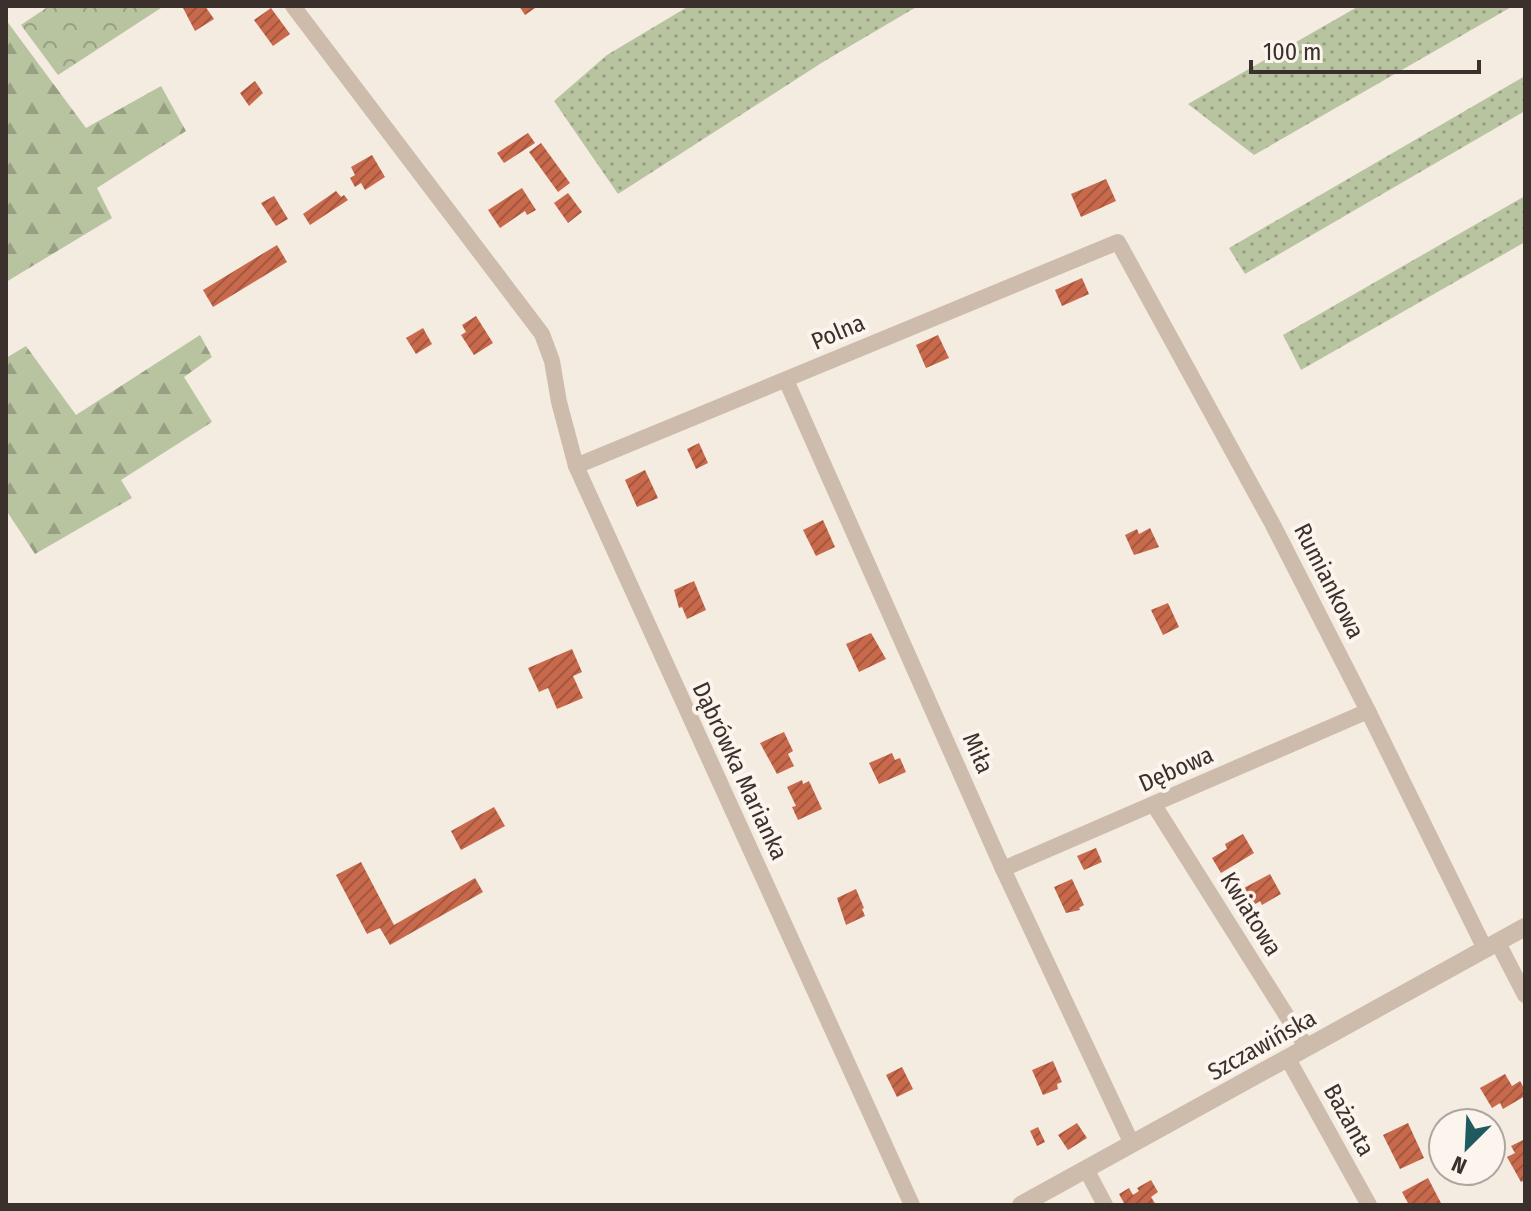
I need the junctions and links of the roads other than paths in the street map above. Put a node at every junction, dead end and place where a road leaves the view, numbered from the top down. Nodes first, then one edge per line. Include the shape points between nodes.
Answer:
1 (293, 6) edge
2 (1118, 242) joint
3 (786, 380) junction
4 (576, 466) junction
5 (1368, 711) junction
6 (1154, 805) junction
7 (1003, 869) junction
8 (1525, 927) edge
9 (1492, 946) junction
10 (1525, 995) edge
11 (1307, 1048) junction
12 (1288, 1059) junction
13 (1132, 1144) junction
14 (1086, 1169) junction
15 (912, 1205) edge
16 (1021, 1205) edge
17 (1105, 1205) edge
18 (1369, 1205) edge

1 - 4 street, Dąbrówka Marianka via 533,320 548,349
2 - 3 street, Polna
2 - 5 street, Rumiankowa
3 - 4 street, Polna
3 - 7 street, Miła
4 - 15 street, Dąbrówka Marianka
5 - 6 street, Dębowa
5 - 9 street, Rumiankowa
6 - 7 street, Dębowa
6 - 11 street, Kwiatowa
7 - 13 street, Miła
8 - 9 street, Szczawińska
9 - 10 street, Rumiankowa
9 - 11 street, Szczawińska
11 - 12 street, Szczawińska
12 - 13 street, Szczawińska
12 - 18 street, Bażanta
13 - 14 street, Szczawińska
14 - 16 street, Szczawińska
14 - 17 street

